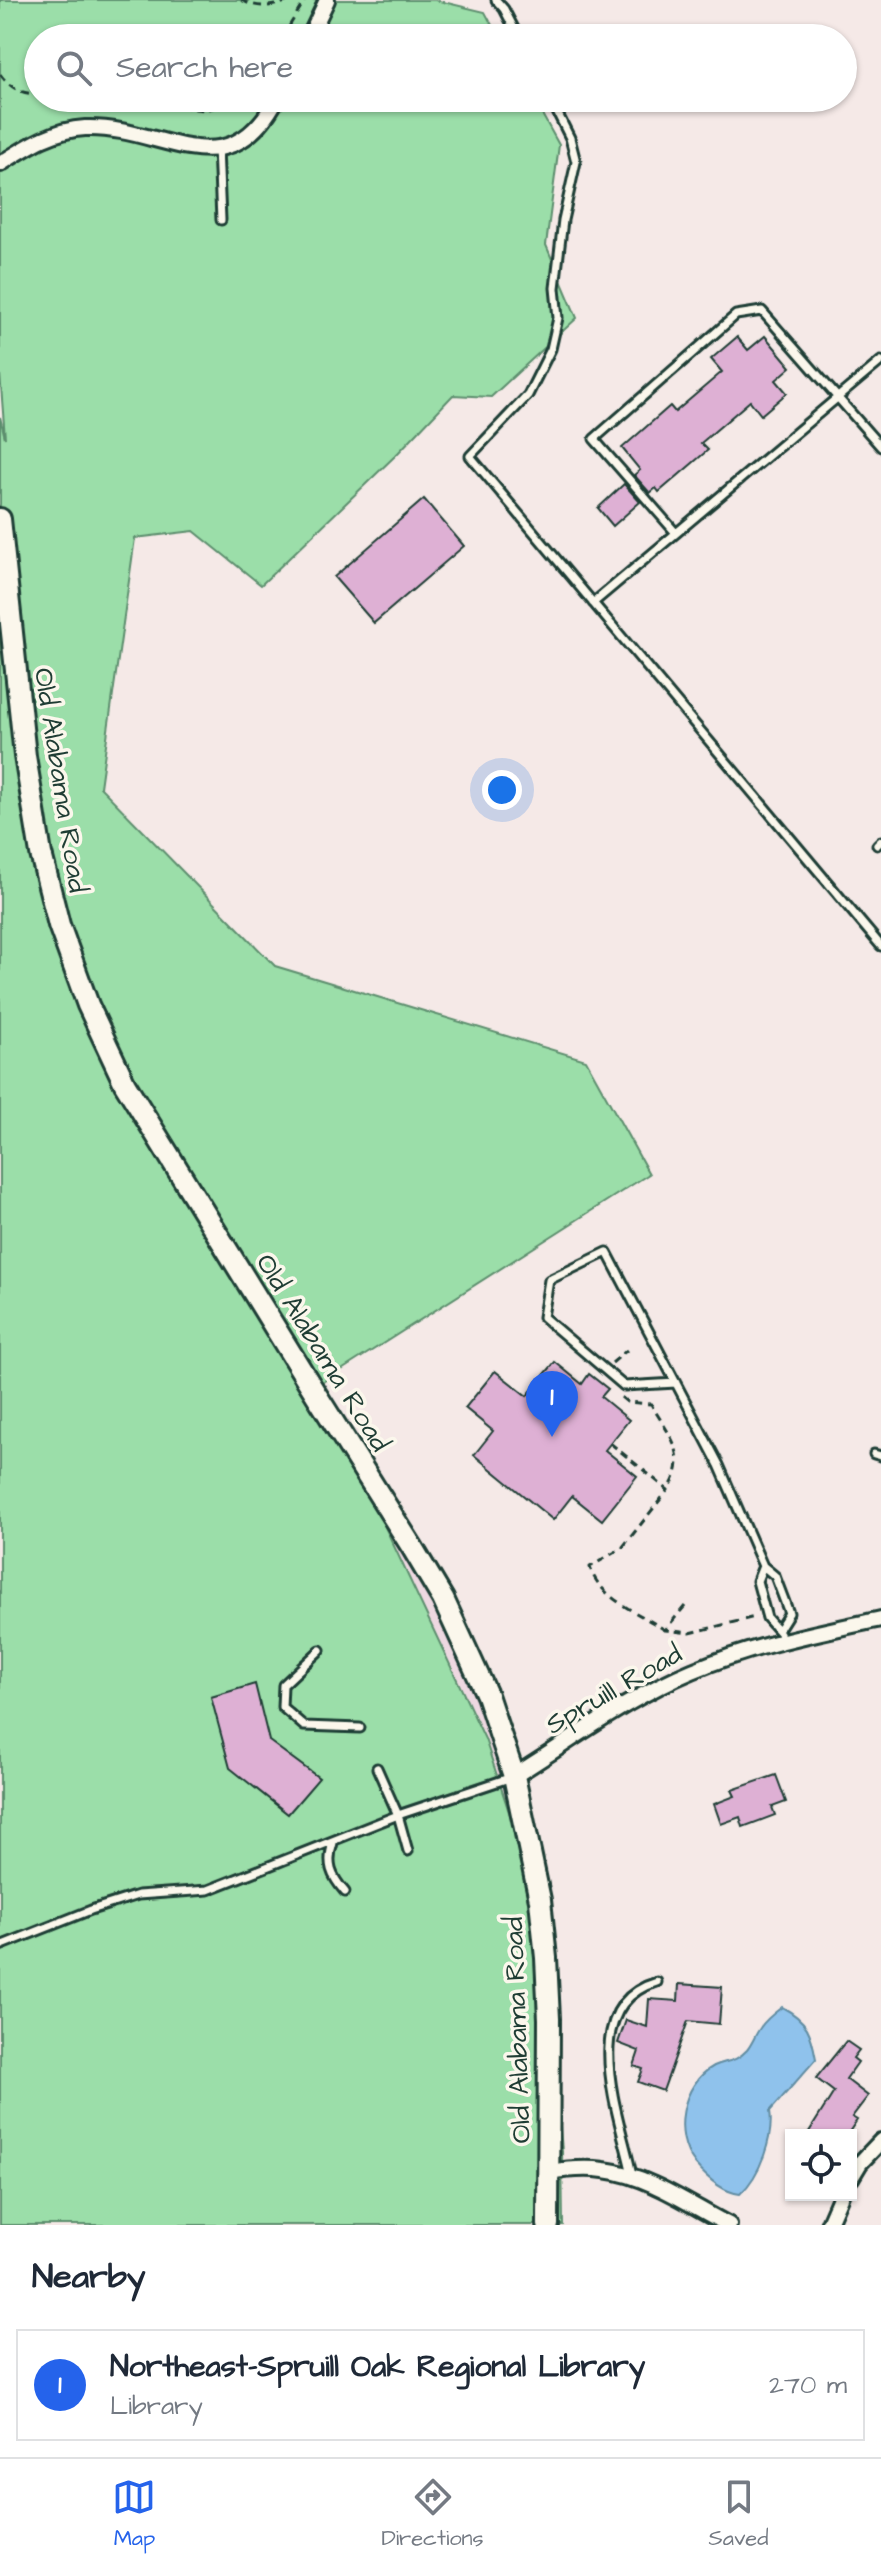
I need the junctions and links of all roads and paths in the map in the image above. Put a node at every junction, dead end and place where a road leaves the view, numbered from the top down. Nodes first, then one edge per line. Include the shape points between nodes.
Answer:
1 (241, 0) edge
2 (291, 0) edge
3 (305, 0) edge
4 (327, 0) edge
5 (496, 0) edge
6 (290, 24) edge
7 (316, 24) edge
8 (512, 24) edge
9 (0, 74) edge
10 (24, 93) edge
11 (268, 112) edge
12 (557, 112) edge
13 (218, 148) junction
14 (0, 164) edge
15 (221, 220) dead end
16 (881, 361) edge
17 (839, 396) junction
18 (881, 447) edge
19 (0, 519) edge
20 (676, 533) junction
21 (593, 603) junction
22 (881, 946) edge
23 (676, 1383) junction
24 (615, 1393) dead end
25 (610, 1443) dead end
26 (668, 1490) junction
27 (763, 1566) junction
28 (685, 1606) dead end
29 (766, 1614) junction
30 (881, 1619) edge
31 (665, 1630) junction
32 (781, 1635) junction
33 (320, 1650) dead end
34 (360, 1728) dead end
35 (377, 1768) dead end
36 (514, 1776) junction
37 (398, 1815) junction
38 (333, 1843) junction
39 (408, 1851) dead end
40 (345, 1892) dead end
41 (0, 1946) edge
42 (657, 1982) dead end
43 (881, 2141) edge
44 (857, 2168) edge
45 (548, 2172) junction
46 (633, 2177) junction
47 (838, 2201) edge
48 (548, 2225) edge
49 (729, 2225) edge
50 (828, 2225) edge

1 - 2 path via 254,7
3 - 6 path
4 - 7 street
5 - 8 lane
9 - 10 path
11 - 13 street via 258,129 237,144
12 - 21 lane via 576,162 563,220 555,288 558,318 551,349 528,395 470,456
13 - 14 street via 87,128 40,139
13 - 15 lane
16 - 17 lane
17 - 18 lane
17 - 20 lane
17 - 20 lane via 762,311 736,315 594,439
19 - 36 main road, Old Alabama Road via 41,854 88,1005 125,1084 443,1599 487,1695
20 - 21 lane
21 - 22 lane
23 - 23 lane via 624,1386 543,1317 549,1280 607,1252
23 - 27 lane
24 - 26 path via 627,1402 651,1404 679,1453
25 - 26 path
26 - 31 path via 622,1548 590,1567 604,1591
27 - 29 lane via 757,1581
27 - 32 lane via 775,1576 789,1613
28 - 31 path
29 - 31 path via 701,1631
29 - 32 lane
30 - 32 street, Spruill Road
32 - 36 street, Spruill Road via 653,1689
33 - 34 lane via 283,1685 282,1707 304,1726
35 - 37 lane
36 - 37 lane
36 - 45 main road, Old Alabama Road via 546,1958
37 - 38 lane
37 - 39 lane
38 - 40 lane via 329,1868
38 - 41 lane via 208,1890 138,1895
42 - 46 lane via 623,2003 611,2032 611,2093
43 - 44 street
45 - 46 street via 578,2168
45 - 48 main road, Old Alabama Road
46 - 49 street
47 - 50 street

